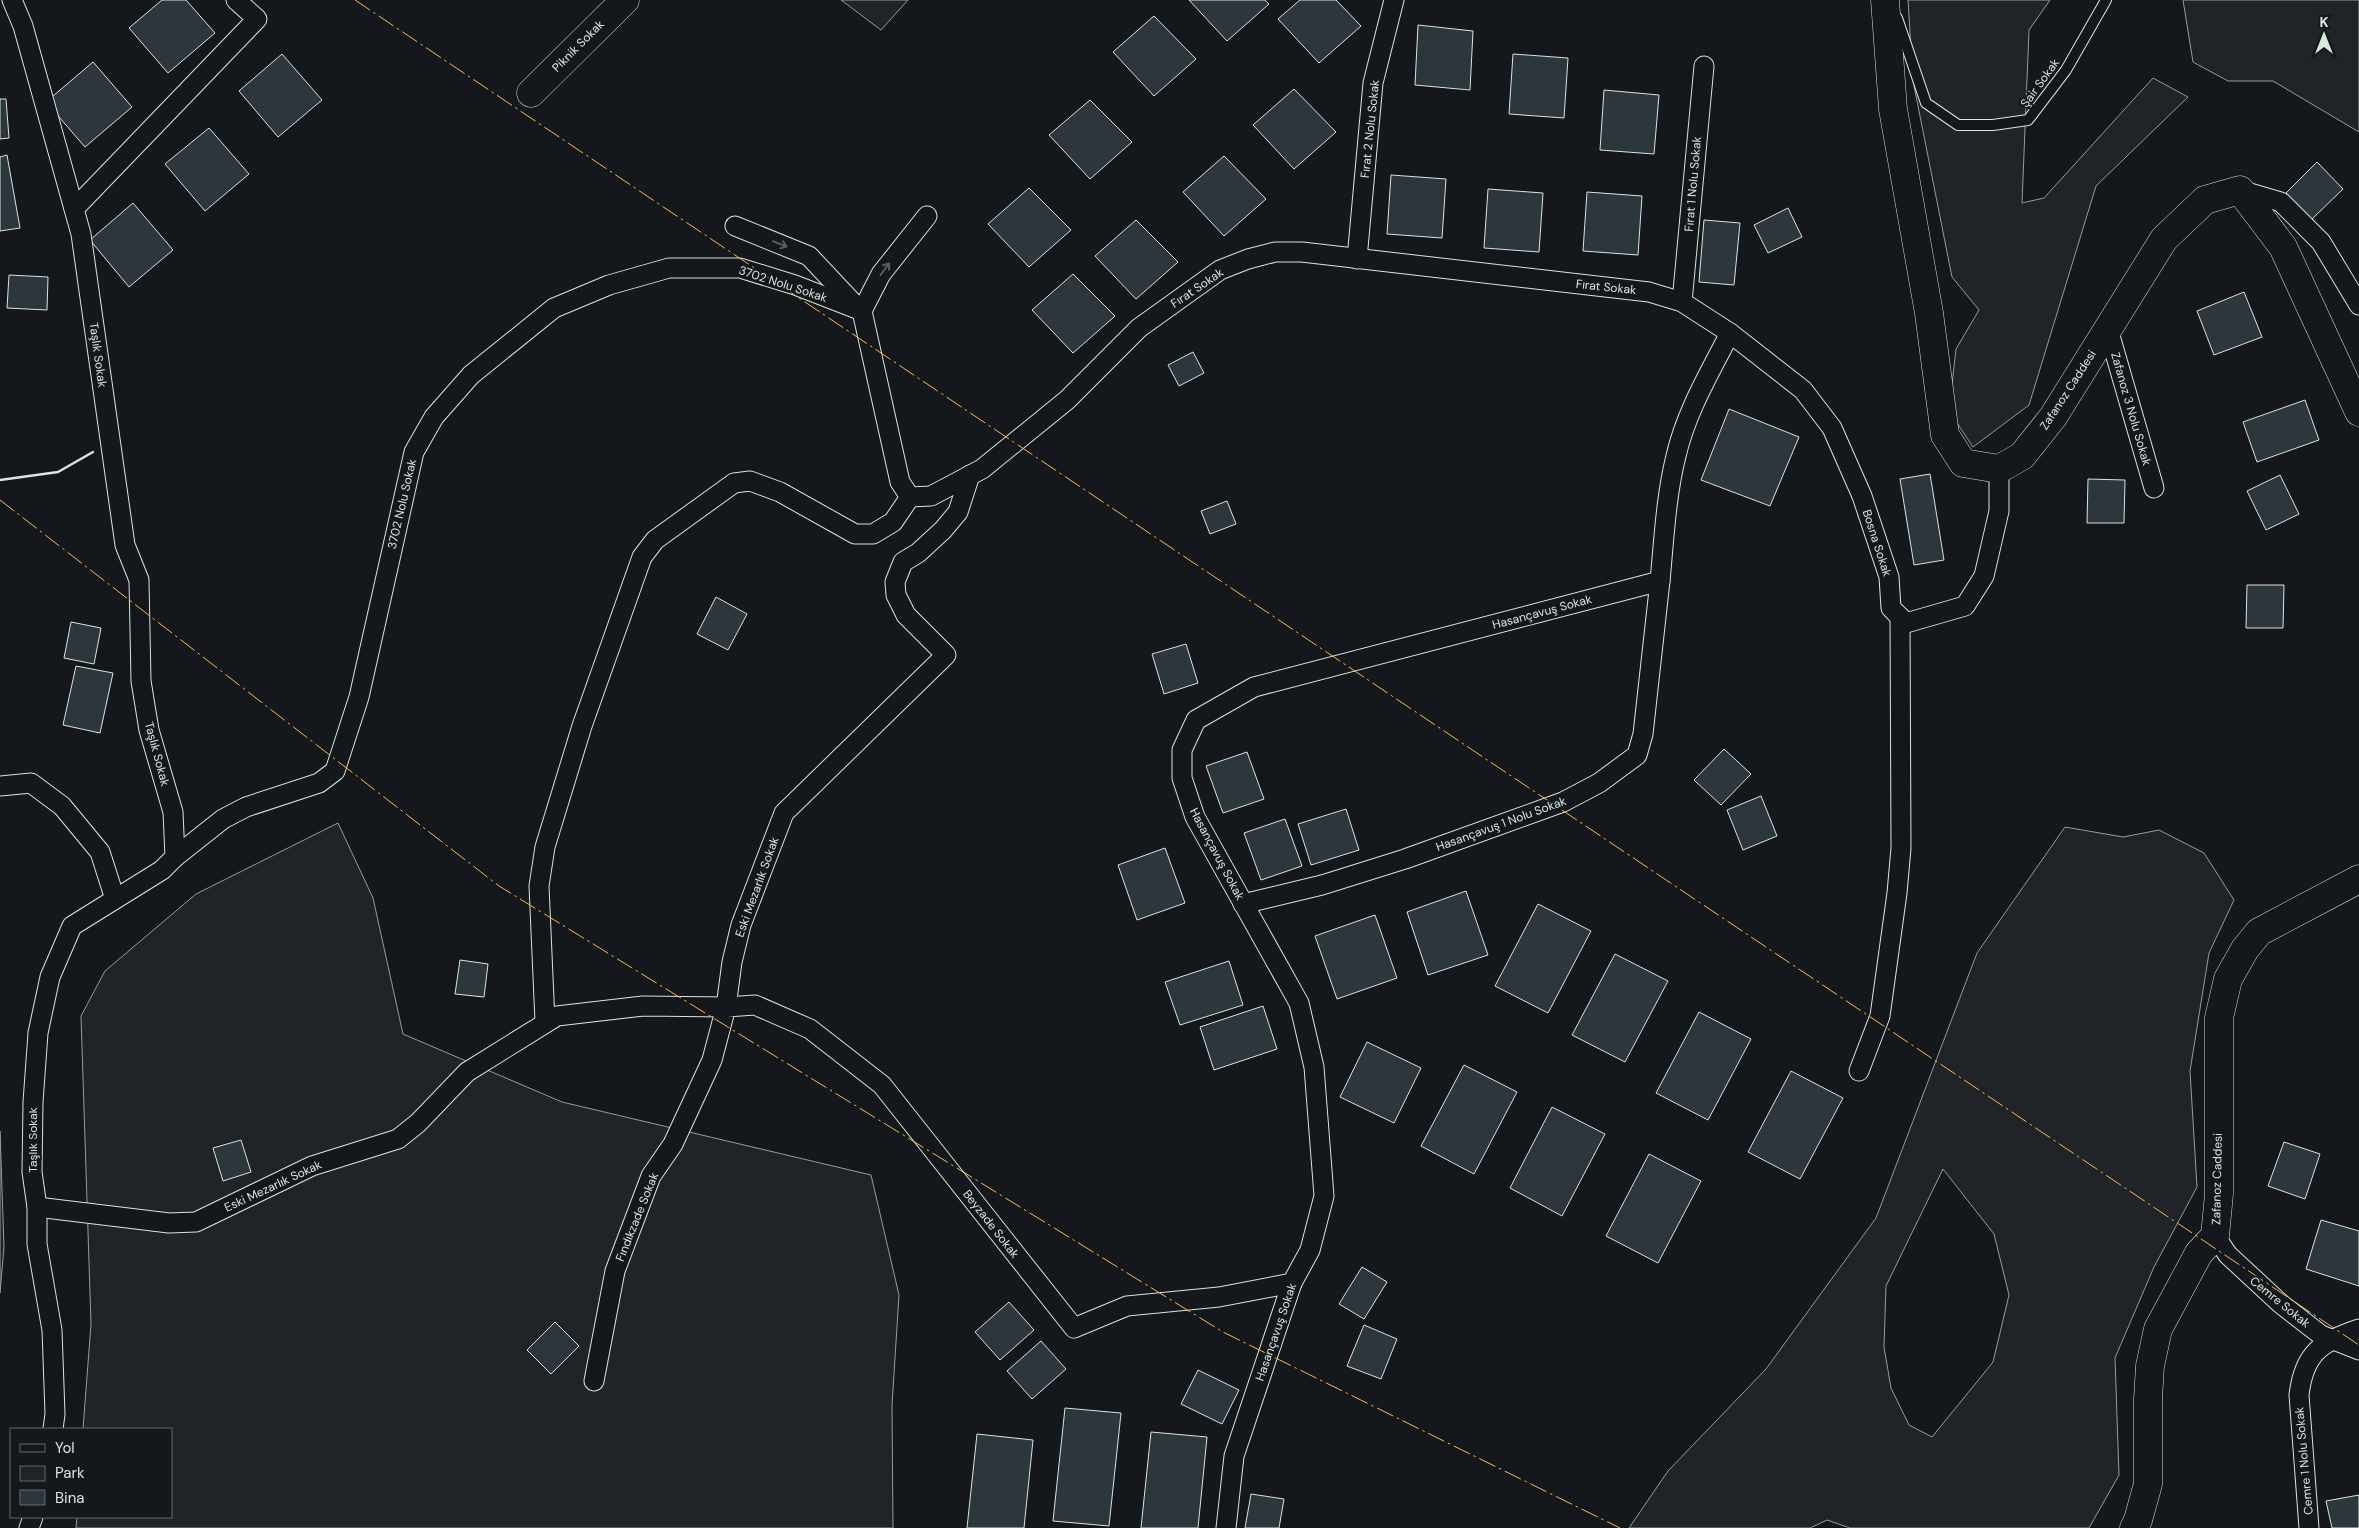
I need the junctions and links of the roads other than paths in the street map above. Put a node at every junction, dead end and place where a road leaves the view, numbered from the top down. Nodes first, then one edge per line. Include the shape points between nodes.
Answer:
1 (12, 0) edge
2 (236, 0) edge
3 (625, 0) edge
4 (1394, 0) edge
5 (1885, 0) edge
6 (1891, 0) edge
7 (2106, 0) edge
8 (1704, 66) dead end
9 (531, 93) dead end
10 (2240, 190) junction
11 (74, 209) junction
12 (927, 216) dead end
13 (735, 226) dead end
14 (1357, 259) junction
15 (1682, 302) junction
16 (2359, 305) edge
17 (862, 312) junction
18 (2108, 329) junction
19 (1730, 333) junction
20 (2359, 412) edge
21 (1999, 469) junction
22 (970, 475) junction
23 (2154, 488) dead end
24 (910, 498) junction
25 (1660, 581) junction
26 (1900, 617) junction
27 (0, 786) edge
28 (175, 857) junction
29 (2359, 880) edge
30 (115, 900) junction
31 (1243, 904) junction
32 (726, 1007) junction
33 (545, 1022) junction
34 (1859, 1071) dead end
35 (37, 1207) junction
36 (2215, 1236) junction
37 (1292, 1283) junction
38 (2359, 1329) edge
39 (2331, 1339) junction
40 (2359, 1350) edge
41 (594, 1381) dead end
42 (53, 1428) edge
43 (1226, 1528) edge
44 (2134, 1528) edge
45 (2309, 1528) edge

1 - 11 street, Taşlık Sokak via 23,26
2 - 11 street via 257,19
3 - 9 street, Piknik Sokak
4 - 14 street, Fırat 2 Nolu Sokak via 1373,83
5 - 21 street via 1893,109 1928,313 1945,436 1963,463
6 - 7 lane, Şair Sokak via 1926,103 1958,125 2028,120 2066,70
8 - 15 street, Fırat 1 Nolu Sokak
10 - 16 street via 2282,202 2322,242
10 - 18 street, Zafanoz Caddesi via 2205,200 2164,239
10 - 20 street via 2283,247
11 - 28 street, Taşlık Sokak via 81,234 125,544 139,580 141,681 149,730 173,812
17 -> 12 street via 881,274
13 -> 17 street, 3702 Nolu Sokak via 809,256
14 - 15 street, Fırat Sokak via 1649,292
14 - 22 street, Fırat Sokak via 1275,252 1220,270 1139,328 1067,400 982,469
15 - 19 street, Fırat Sokak
17 - 24 street via 900,482
17 - 28 street, 3702 Nolu Sokak via 795,285 740,268 669,268 609,285 554,308 471,375 434,417 414,452 359,697 335,771 319,783 246,807 223,819
18 - 21 street, Zafanoz Caddesi via 2053,417 2022,456
18 - 23 street, Zafanoz 3 Nolu Sokak
19 - 25 street via 1695,402 1676,455 1666,511
19 - 26 street, Bosna Sokak via 1804,390 1832,428 1862,496 1886,568 1891,608
21 - 26 street via 1999,511 1984,576 1965,606 1906,623
22 - 24 street, Fırat Sokak via 931,496
22 - 32 street, Eski Mezarlık Sokak via 958,512 944,530 903,562 895,582 896,595 906,615 946,655 784,813 741,925
24 - 33 street via 893,522 873,534 855,534 780,492 750,481 734,483 655,540 642,557 582,726 545,847 539,886
25 - 31 street, Hasançavuş 1 Nolu Sokak via 1643,734 1637,755 1599,783 1563,802 1405,859 1322,885
25 - 31 street, Hasançavuş Sokak via 1254,687 1196,720 1182,750 1182,778 1195,817
26 - 34 street via 1901,848 1897,894 1880,1016
27 - 30 street via 31,783 62,806 100,852
28 - 30 street, Taşlık Sokak via 162,870
29 - 36 street, Zafanoz Caddesi via 2259,932 2228,979 2219,1018 2219,1194
30 - 35 street, Taşlık Sokak via 72,926 50,977 38,1033 33,1102 32,1172
31 - 37 street, Hasançavuş Sokak via 1299,1003 1314,1067 1324,1196 1310,1250
32 - 33 street, Eski Mezarlık Sokak via 643,1006 557,1016
32 - 37 street, Beyzade Sokak via 755,1005 810,1029 882,1085 1074,1328 1127,1306 1219,1296
32 - 41 street, Fındıkzade Sokak via 712,1060 673,1144 651,1176 615,1271
33 - 35 street, Eski Mezarlık Sokak via 466,1072 418,1123 398,1139 312,1166 196,1222 169,1223
35 - 42 street, Taşlık Sokak via 37,1244 52,1330
36 - 39 street, Cemre Sokak via 2228,1255 2255,1282 2321,1335
36 - 44 street, Zafanoz Caddesi via 2199,1253 2158,1329 2150,1374 2148,1484
37 - 43 street, Hasançavuş Sokak via 1234,1456
38 - 39 street
39 - 40 street, Cemre Sokak
39 - 45 street, Cemre 1 Nolu Sokak via 2309,1359 2301,1373 2299,1395

